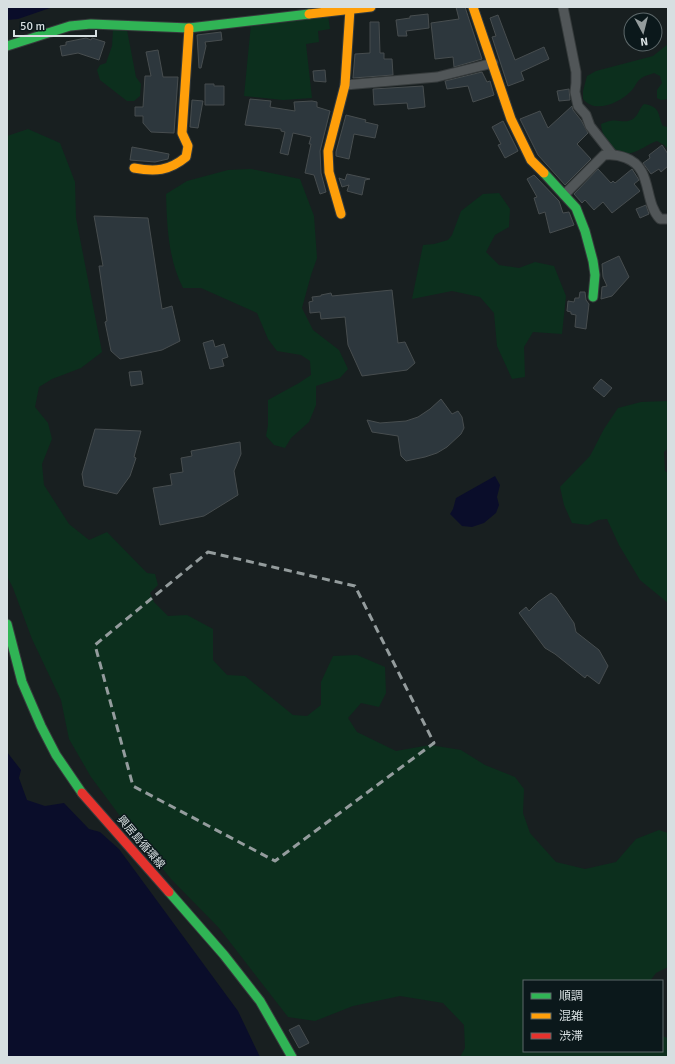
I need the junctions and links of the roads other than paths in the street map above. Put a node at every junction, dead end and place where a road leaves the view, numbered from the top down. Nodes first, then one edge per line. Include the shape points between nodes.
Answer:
1 (371, 7) edge
2 (472, 7) edge
3 (563, 7) edge
4 (350, 10) junction
5 (189, 28) junction
6 (7, 46) edge
7 (493, 63) junction
8 (345, 85) junction
9 (612, 154) junction
10 (134, 168) dead end
11 (564, 195) junction
12 (341, 214) dead end
13 (668, 220) edge
14 (593, 297) dead end
15 (7, 624) edge
16 (292, 1057) edge

1 - 4 main road
2 - 7 main road
3 - 9 street via 576,72 575,92 578,106
4 - 5 main road
4 - 8 main road
5 - 6 main road via 91,24 70,26
5 - 10 main road via 182,133 188,146 186,157 176,165 162,169
7 - 8 street via 437,77
7 - 11 main road via 511,119 531,160
8 - 12 main road via 328,151 329,172
9 - 11 street via 604,155
9 - 13 street via 634,162 641,169 655,214 660,219
11 - 14 main road via 576,208 585,231 595,275
15 - 16 main road, 興居島循環線 via 22,682 56,755 84,795 229,960 260,1001

